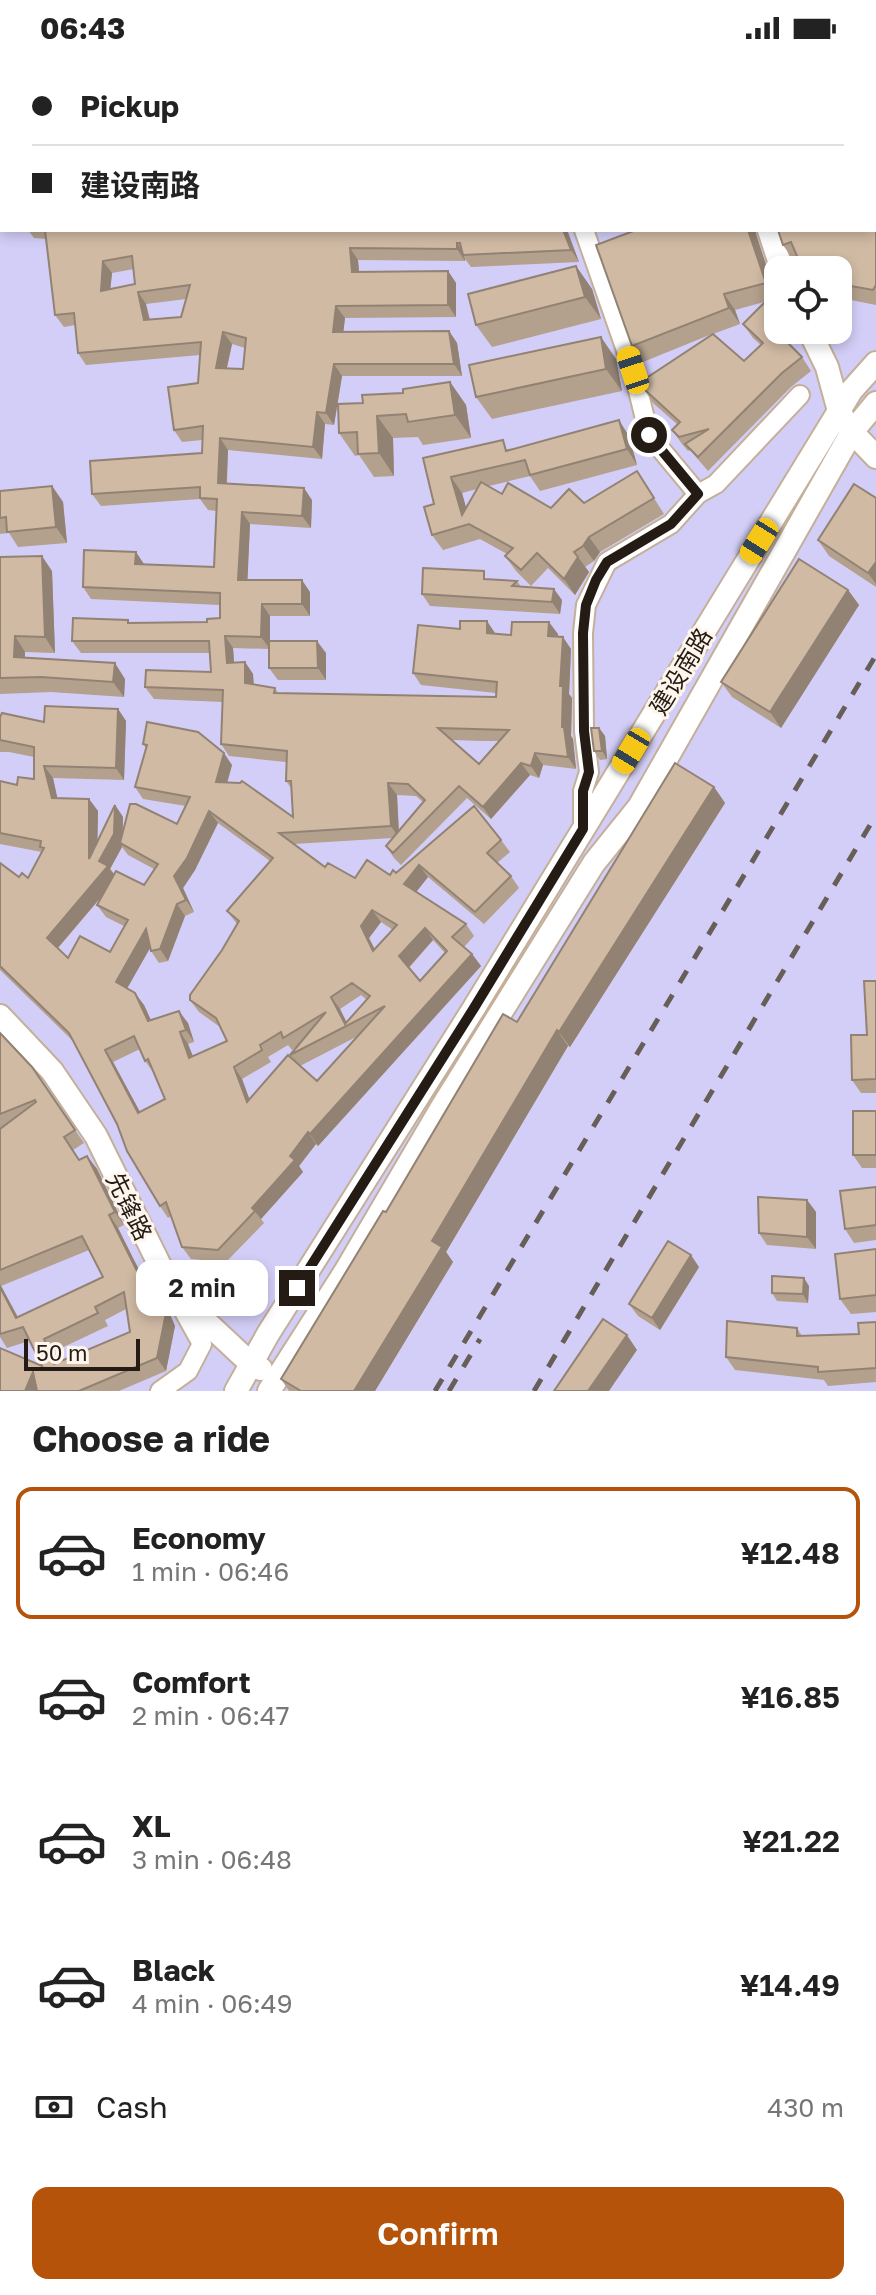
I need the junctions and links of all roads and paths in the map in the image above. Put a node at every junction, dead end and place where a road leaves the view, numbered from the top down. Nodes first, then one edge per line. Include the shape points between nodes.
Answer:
1 (585, 232) edge
2 (770, 232) edge
3 (777, 256) edge
4 (816, 344) edge
5 (876, 363) edge
6 (827, 367) junction
7 (851, 391) junction
8 (800, 395) dead end
9 (839, 411) junction
10 (873, 414) edge
11 (852, 432) junction
12 (876, 457) edge
13 (698, 494) junction
14 (583, 829) junction
15 (0, 1016) edge
16 (172, 1290) junction
17 (250, 1363) junction
18 (273, 1384) edge
19 (160, 1391) edge
20 (236, 1391) edge

1 - 13 street via 633,370 649,435
2 - 3 main road
4 - 6 main road
5 - 7 main road, 建设南路
6 - 7 main road
6 - 9 main road
7 - 9 main road, 建设南路
7 - 10 main road
8 - 13 street via 716,484
9 - 11 main road
9 - 14 main road, 建设南路
10 - 11 main road, 建设南路
11 - 12 main road
11 - 18 main road, 建设南路 via 639,807 594,863
13 - 14 street via 671,524 607,562 586,605 584,731 589,772
14 - 17 main road, 建设南路
15 - 16 main road, 先锋路 via 52,1071 96,1136
16 - 17 main road, 先锋路
16 - 19 street via 202,1344 188,1371
17 - 18 main road, 先锋路
17 - 20 main road, 建设南路

